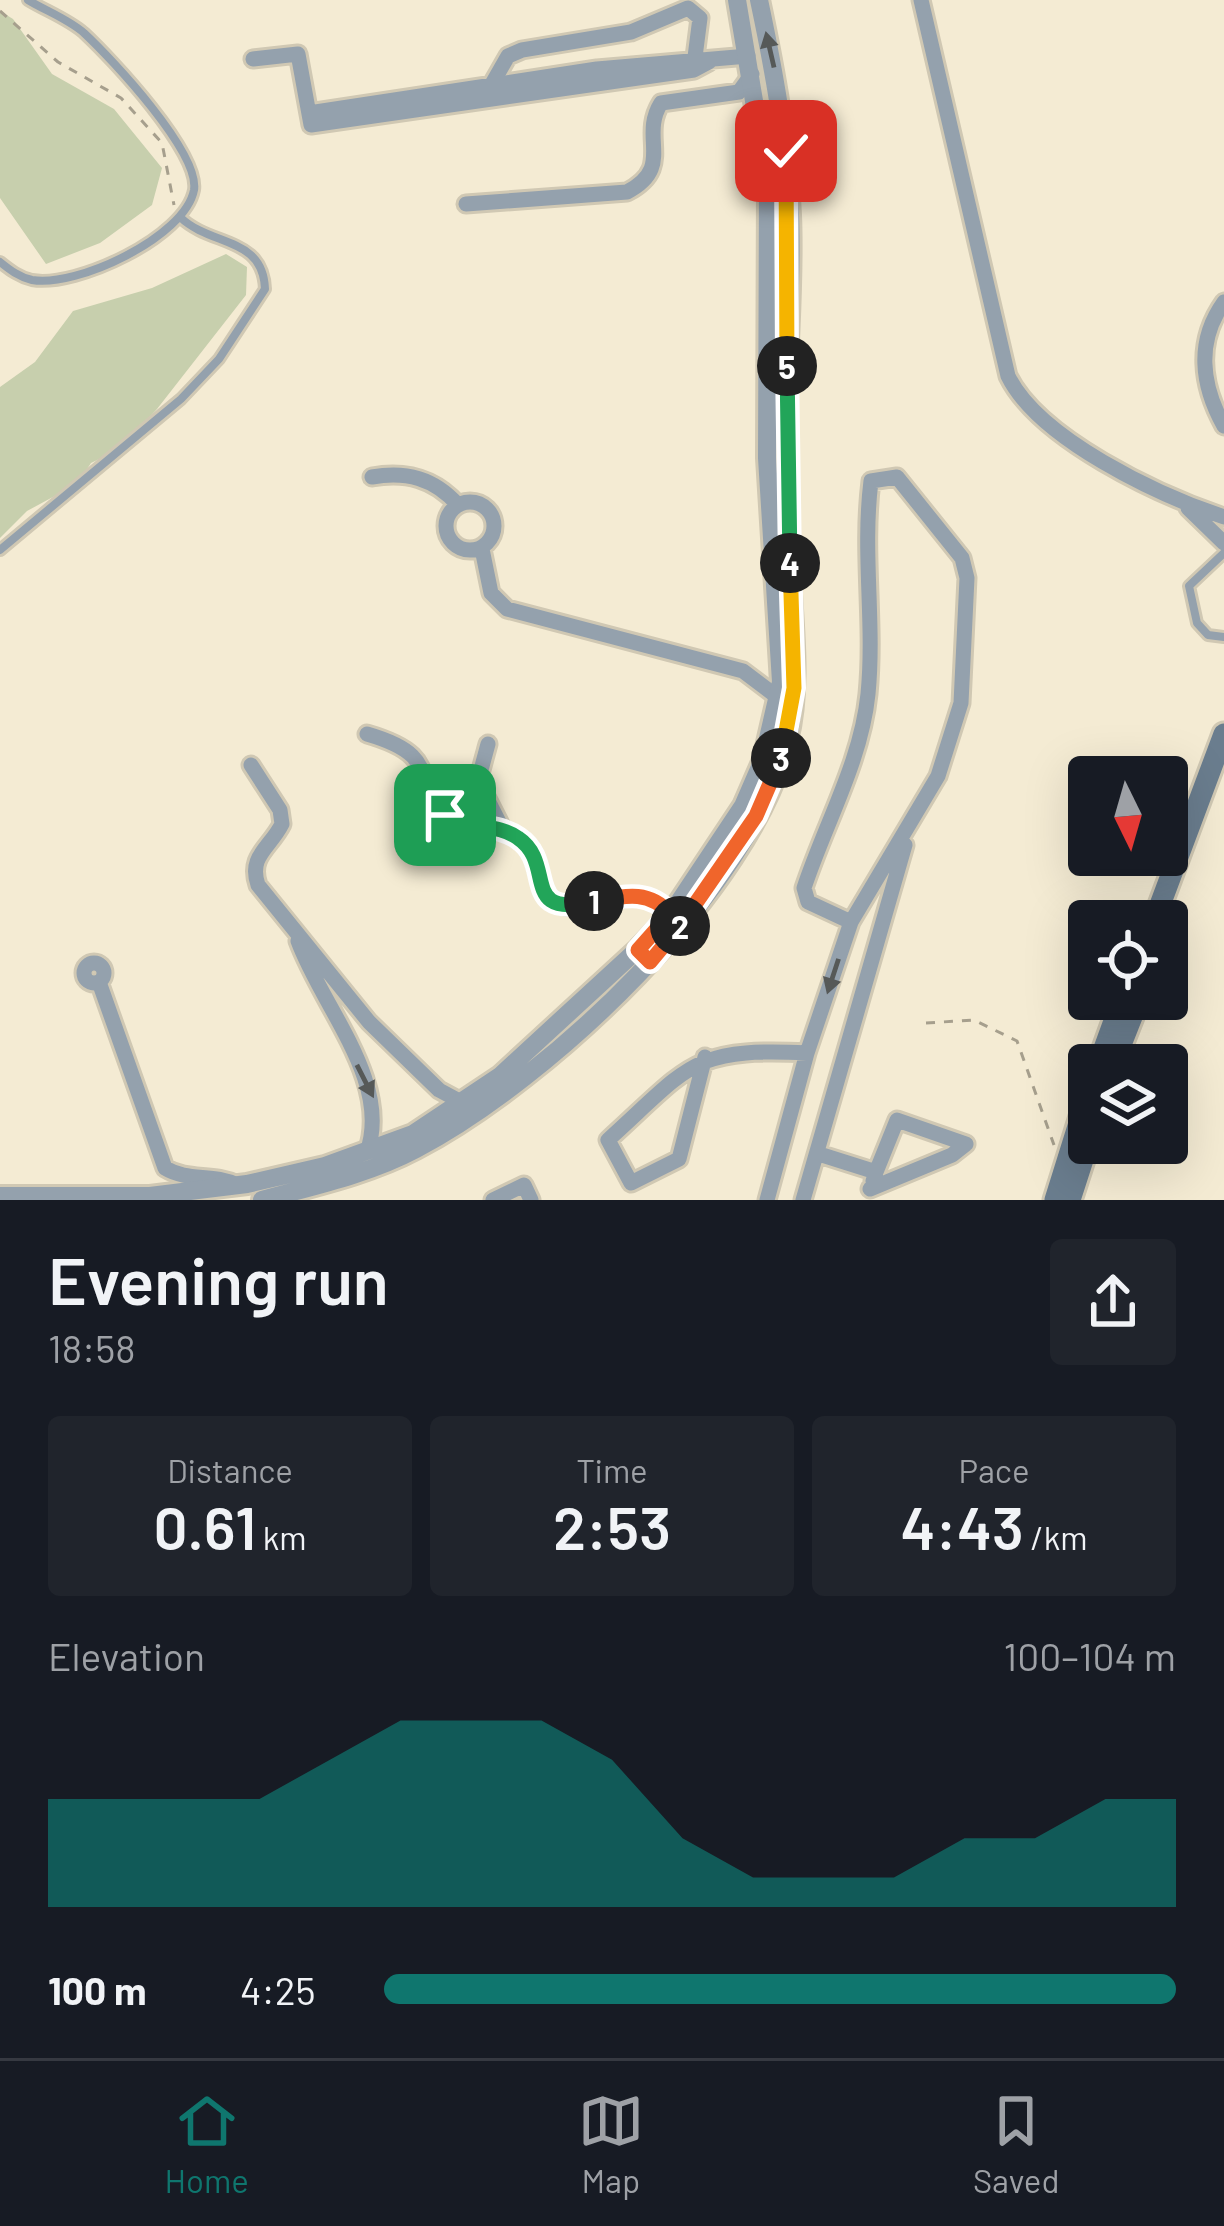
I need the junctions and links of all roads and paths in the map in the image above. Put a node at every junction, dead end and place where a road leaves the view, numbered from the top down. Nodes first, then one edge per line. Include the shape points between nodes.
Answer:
1 (28, 0) edge
2 (737, 0) edge
3 (759, 0) edge
4 (921, 0) edge
5 (0, 11) edge
6 (253, 59) dead end
7 (702, 59) junction
8 (750, 65) junction
9 (484, 91) junction
10 (739, 92) junction
11 (759, 112) junction
12 (466, 204) dead end
13 (180, 217) junction
14 (0, 262) edge
15 (1224, 302) edge
16 (1224, 426) edge
17 (372, 477) dead end
18 (1181, 502) junction
19 (458, 505) junction
20 (1224, 517) edge
21 (1224, 543) edge
22 (482, 549) junction
23 (0, 550) edge
24 (1224, 553) edge
25 (1224, 637) edge
26 (781, 664) junction
27 (743, 671) junction
28 (780, 699) junction
29 (367, 734) dead end
30 (1224, 734) edge
31 (488, 744) dead end
32 (251, 765) dead end
33 (1224, 778) edge
34 (503, 830) junction
35 (906, 837) junction
36 (1162, 900) edge
37 (1177, 900) edge
38 (670, 914) junction
39 (851, 922) junction
40 (296, 938) junction
41 (644, 956) junction
42 (99, 982) dead end
43 (819, 1020) junction
44 (369, 1022) junction
45 (926, 1022) dead end
46 (848, 1029) junction
47 (345, 1040) junction
48 (807, 1053) junction
49 (705, 1058) junction
50 (465, 1104) junction
51 (367, 1152) junction
52 (1068, 1152) edge
53 (819, 1154) junction
54 (1065, 1161) junction
55 (1075, 1164) edge
56 (165, 1168) junction
57 (876, 1172) junction
58 (244, 1190) edge
59 (0, 1196) edge
60 (150, 1196) junction
61 (1056, 1197) edge
62 (262, 1200) edge
63 (493, 1200) edge
64 (531, 1200) edge
65 (767, 1200) edge
66 (803, 1200) edge

1 - 13 lane via 83,33 176,140 195,187
2 - 8 street
41 -> 3 street via 724,869 788,739 790,219
4 - 18 street via 1008,376 1021,402 1041,422
5 - 13 path via 58,62 121,98 162,142
6 - 9 street via 298,54 310,112
7 - 8 street
7 - 9 street via 694,70
7 - 9 street via 700,18 688,8 631,32 522,50 508,56
8 - 10 street
8 - 11 street
10 - 11 street
10 - 12 street via 661,103 653,116 654,165 646,182 627,192
11 - 26 street
13 - 14 lane via 121,258 51,280
13 - 23 lane via 202,235 247,248 260,259 266,289 181,399
15 - 16 street via 1209,322 1204,380
17 - 19 street via 398,472 423,479
18 - 20 street
18 - 21 street
19 - 22 street via 446,519 448,538 463,550
19 - 22 street via 478,502 493,515 494,534
22 - 27 street via 491,593 507,609
24 - 25 lane via 1189,586 1197,623
26 - 27 street
26 - 28 street
27 - 28 street
28 - 38 street via 743,806
29 - 34 street via 416,757 445,815
30 - 36 main road
31 - 34 street via 478,782
32 - 40 street via 282,824 253,869
33 - 37 main road
34 - 38 street via 527,845 543,893 560,906 631,895 658,899
35 - 39 street
35 - 39 street via 938,776 961,703 967,578 962,558 896,477 872,481 865,531 868,693 860,742 804,888 808,902
35 - 46 street
38 - 41 street
39 -> 43 street
40 - 44 street
40 - 47 street
41 - 50 street
41 - 62 street via 506,1091 458,1124 381,1166
42 - 56 street
43 - 46 street
43 - 48 street
44 - 47 street
44 - 50 street via 439,1090
45 - 54 path via 974,1020 1017,1041
46 - 53 street
47 -> 51 street via 374,1098
48 - 49 street
48 - 65 street
49 - 49 street via 608,1140 631,1183 679,1159
50 - 51 street
51 - 58 street
52 - 54 main road
53 - 57 street
53 - 66 street
54 - 61 main road
55 - 61 main road
56 - 58 street
56 - 60 street
57 - 57 street via 870,1189 966,1144 897,1120
58 - 60 street
59 - 60 street
63 - 64 street via 524,1185

